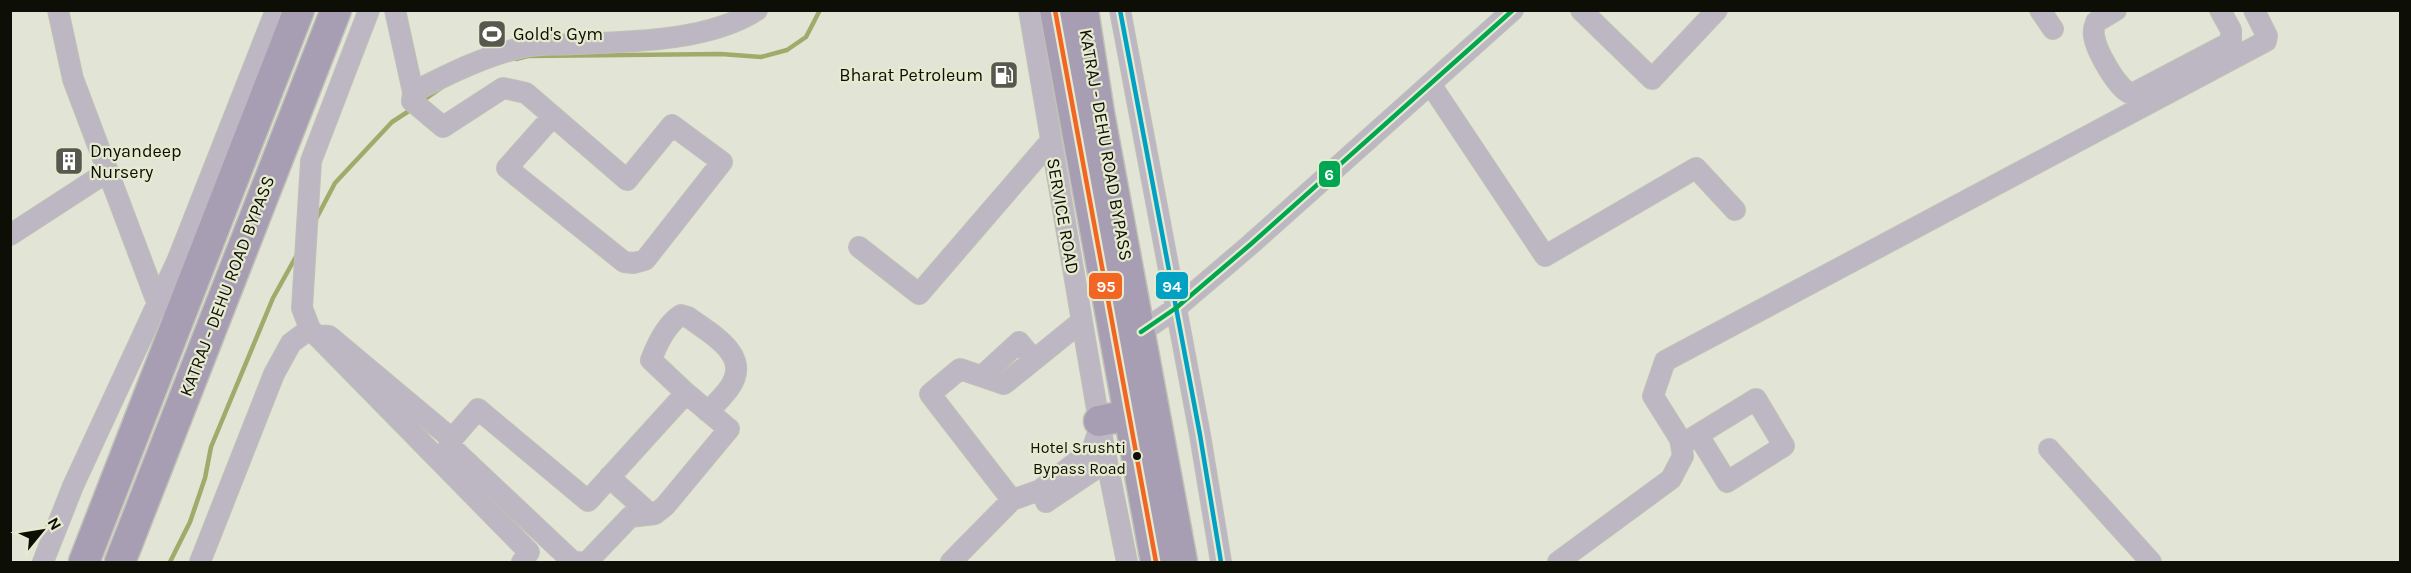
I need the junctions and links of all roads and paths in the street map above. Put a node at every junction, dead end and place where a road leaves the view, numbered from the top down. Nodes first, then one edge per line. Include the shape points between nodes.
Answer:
1 (58, 10) edge
2 (276, 10) edge
3 (300, 10) edge
4 (336, 10) edge
5 (395, 10) edge
6 (757, 10) edge
7 (1029, 10) edge
8 (1055, 10) edge
9 (1083, 10) edge
10 (1120, 10) edge
11 (1513, 10) edge
12 (1581, 10) edge
13 (1718, 10) edge
14 (2040, 10) edge
15 (2116, 10) edge
16 (2220, 10) edge
17 (2254, 10) edge
18 (366, 19) edge
19 (2053, 29) dead end
20 (324, 38) junction
21 (1431, 84) junction
22 (413, 96) junction
23 (553, 116) junction
24 (1050, 142) junction
25 (107, 172) junction
26 (1735, 210) dead end
27 (10, 235) edge
28 (859, 247) dead end
29 (1176, 308) junction
30 (167, 312) junction
31 (1082, 321) junction
32 (313, 332) junction
33 (1140, 333) junction
34 (686, 393) junction
35 (708, 412) junction
36 (1129, 415) junction
37 (1100, 424) junction
38 (452, 440) junction
39 (1689, 440) junction
40 (2049, 449) dead end
41 (1107, 461) junction
42 (609, 477) junction
43 (1012, 500) junction
44 (1046, 502) dead end
45 (650, 514) junction
46 (43, 562) edge
47 (84, 562) edge
48 (120, 562) edge
49 (200, 562) edge
50 (522, 562) edge
51 (578, 562) edge
52 (584, 562) edge
53 (951, 562) edge
54 (1127, 562) edge
55 (1156, 562) edge
56 (1182, 562) edge
57 (1221, 562) edge
58 (1558, 562) edge
59 (2151, 562) edge

1 - 25 street via 73,80
2 - 30 street via 178,259
3 - 30 highway, KATRAJ - DEHU ROAD BYPASS
4 - 20 highway, KATRAJ - DEHU ROAD BYPASS
5 - 22 street
6 - 22 street via 741,21 704,33 525,47 464,66
7 - 24 street, SERVICE ROAD
8 - 36 highway, KATRAJ - DEHU ROAD BYPASS
9 - 33 highway, KATRAJ - DEHU ROAD BYPASS
10 - 29 street
11 - 21 street
12 - 13 street via 1652,79
14 - 19 street
15 - 16 street via 2096,22 2094,36 2097,49 2121,88 2132,94 2230,42 2231,30
17 - 39 street via 2266,41 1665,362 1653,396 1680,439
18 - 20 street
18 - 32 street via 311,161 302,308
20 - 48 highway, KATRAJ - DEHU ROAD BYPASS
21 - 26 street via 1545,256 1696,168
21 - 29 street
22 - 23 street via 443,127 503,88 526,93
23 - 23 street via 507,168 624,261 645,260 722,162 672,125 627,180
24 - 28 street via 919,294
24 - 31 street, SERVICE ROAD
25 - 27 street
25 - 30 street
29 - 33 street
29 - 57 street
30 - 46 street via 73,486
30 - 47 highway, KATRAJ - DEHU ROAD BYPASS
31 - 37 street, SERVICE ROAD
31 - 43 street via 1034,360 1019,342 982,376 960,369 930,394
32 - 38 street via 329,336
32 - 49 street via 291,343 274,374
32 - 50 street via 529,552
33 - 56 highway, KATRAJ - DEHU ROAD BYPASS
34 - 35 street
34 - 35 street via 651,360 656,347 681,315 727,345 734,356 731,386
34 - 42 street
35 - 45 street via 729,429 665,506
36 - 37 highway
36 - 55 highway, KATRAJ - DEHU ROAD BYPASS
37 - 41 street, SERVICE ROAD
37 - 43 street via 1092,450 1040,490
38 - 42 street via 478,409 588,501
38 - 51 street via 449,445 572,561
39 - 39 street via 1756,399 1784,446 1727,482
39 - 58 street via 1671,479
40 - 59 street
41 - 44 street
41 - 54 street, SERVICE ROAD
42 - 45 street
43 - 53 street
45 - 52 street via 630,517

